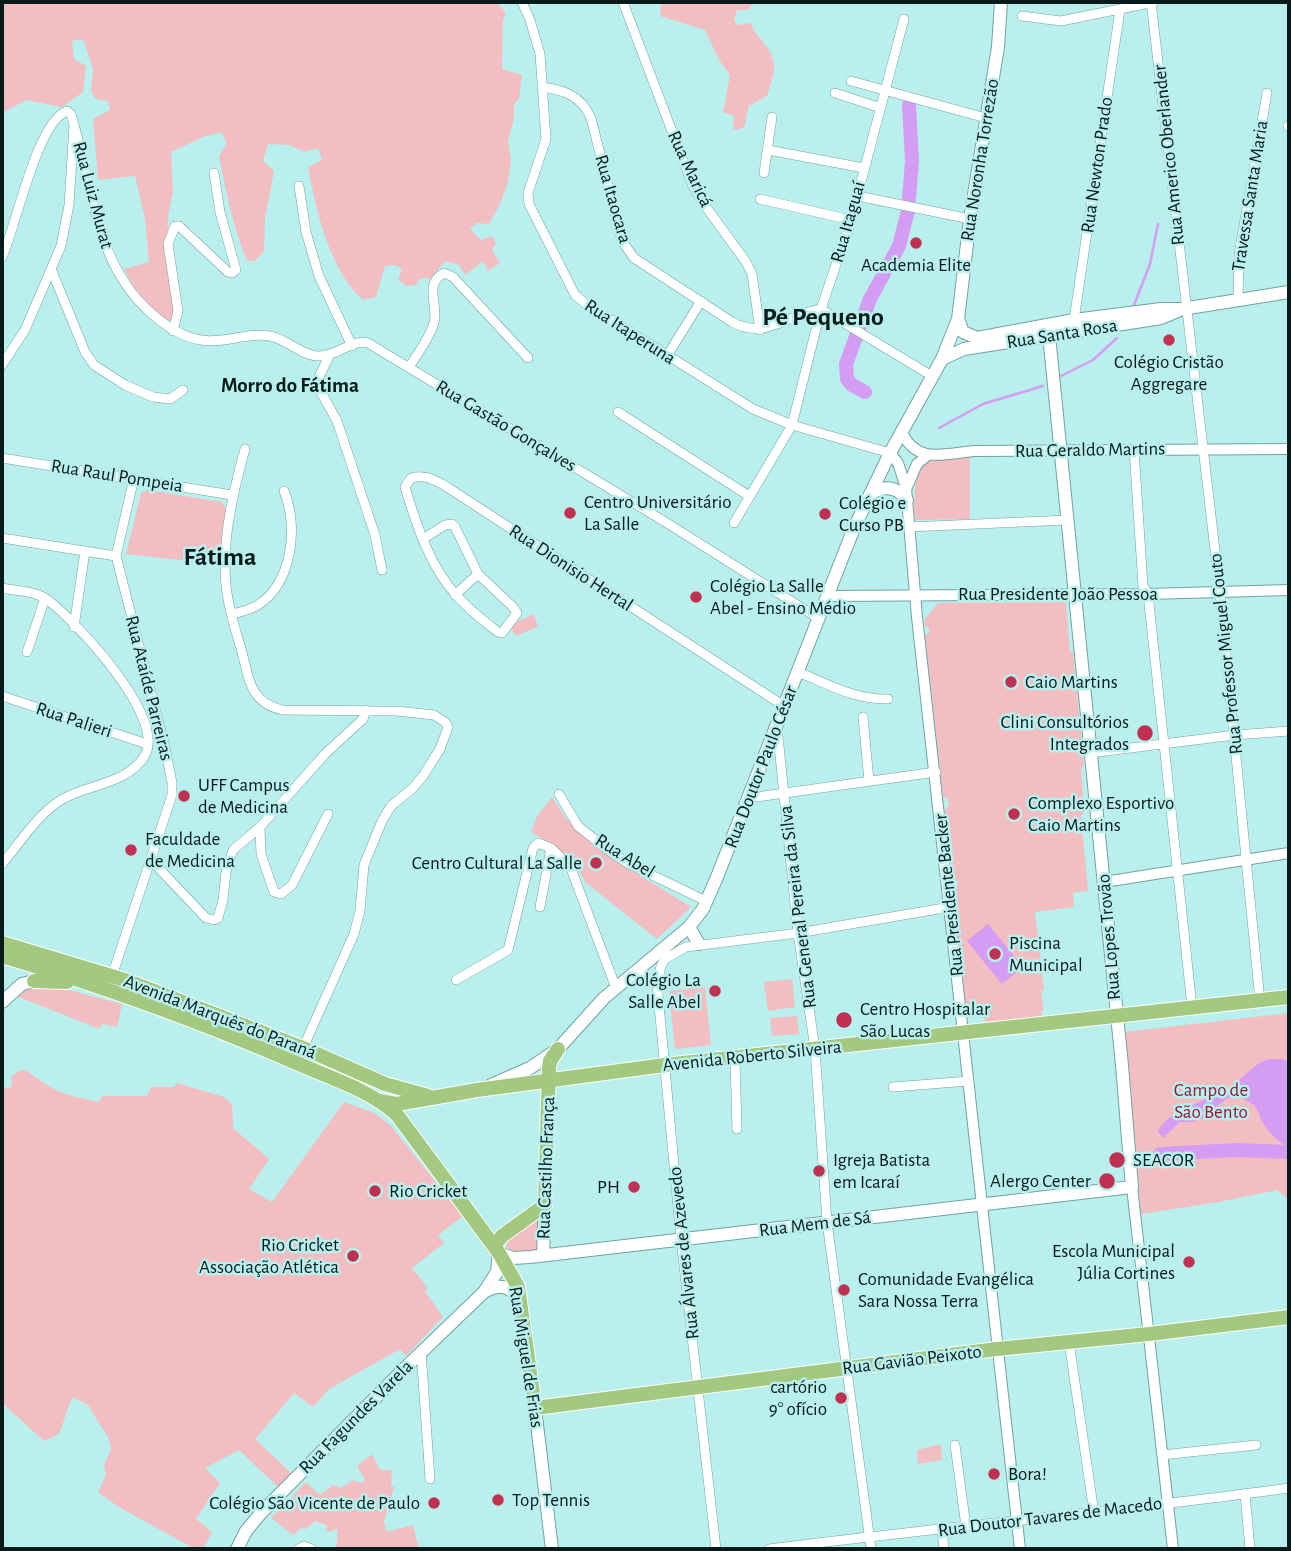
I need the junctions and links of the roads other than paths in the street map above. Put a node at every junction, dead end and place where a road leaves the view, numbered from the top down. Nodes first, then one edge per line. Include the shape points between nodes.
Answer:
1 (522, 2) edge
2 (623, 2) edge
3 (1001, 2) edge
4 (1153, 2) edge
5 (1120, 10) junction
6 (1023, 16) dead end
7 (904, 19) dead end
8 (851, 81) dead end
9 (542, 86) junction
10 (886, 91) junction
11 (835, 93) dead end
12 (1267, 93) dead end
13 (881, 108) junction
14 (772, 117) dead end
15 (986, 118) junction
16 (74, 125) junction
17 (768, 150) junction
18 (864, 168) junction
19 (214, 173) dead end
20 (764, 173) dead end
21 (299, 186) dead end
22 (858, 196) junction
23 (760, 199) dead end
24 (971, 219) junction
25 (851, 220) junction
26 (2, 257) edge
27 (52, 271) junction
28 (1289, 292) edge
29 (1238, 300) junction
30 (701, 301) junction
31 (821, 309) junction
32 (1184, 309) junction
33 (958, 319) junction
34 (1074, 320) junction
35 (760, 330) junction
36 (173, 331) junction
37 (1048, 331) junction
38 (1010, 337) junction
39 (352, 346) junction
40 (330, 354) junction
41 (667, 356) junction
42 (528, 358) dead end
43 (942, 359) junction
44 (2, 365) edge
45 (409, 367) junction
46 (932, 376) junction
47 (183, 390) dead end
48 (618, 412) dead end
49 (792, 425) junction
50 (902, 433) junction
51 (245, 449) dead end
52 (1134, 449) junction
53 (1204, 449) junction
54 (1289, 449) edge
55 (1060, 450) junction
56 (890, 453) junction
57 (928, 456) junction
58 (2, 458) edge
59 (134, 478) junction
60 (284, 491) dead end
61 (870, 494) junction
62 (906, 494) junction
63 (232, 495) junction
64 (749, 496) junction
65 (1068, 520) junction
66 (734, 523) dead end
67 (908, 527) junction
68 (2, 538) edge
69 (423, 539) junction
70 (85, 551) junction
71 (116, 556) junction
72 (382, 570) dead end
73 (478, 574) junction
74 (2, 589) edge
75 (1289, 590) edge
76 (1220, 593) junction
77 (1074, 594) junction
78 (1148, 594) junction
79 (455, 595) junction
80 (915, 595) junction
81 (827, 596) junction
82 (45, 598) junction
83 (232, 614) junction
84 (818, 618) junction
85 (74, 627) junction
86 (27, 652) dead end
87 (798, 672) junction
88 (2, 696) edge
89 (888, 699) dead end
90 (784, 706) junction
91 (342, 710) junction
92 (366, 710) junction
93 (863, 718) dead end
94 (777, 724) junction
95 (351, 728) junction
96 (1289, 731) edge
97 (1235, 735) junction
98 (147, 744) junction
99 (1165, 744) junction
100 (1090, 753) junction
101 (936, 772) junction
102 (869, 781) junction
103 (785, 793) junction
104 (559, 794) dead end
105 (748, 798) junction
106 (328, 814) dead end
107 (260, 827) junction
108 (551, 848) junction
109 (1289, 853) edge
110 (150, 860) junction
111 (1247, 860) junction
112 (2, 864) edge
113 (1178, 871) junction
114 (166, 876) junction
115 (144, 881) junction
116 (1104, 882) junction
117 (706, 901) junction
118 (540, 907) dead end
119 (950, 907) junction
120 (689, 927) junction
121 (798, 933) junction
122 (2, 943) edge
123 (699, 944) junction
124 (2, 956) edge
125 (632, 975) junction
126 (112, 976) junction
127 (456, 980) dead end
128 (34, 981) joint
129 (657, 984) junction
130 (616, 988) junction
131 (126, 996) junction
132 (1289, 997) edge
133 (1260, 1001) junction
134 (2, 1002) edge
135 (1192, 1007) junction
136 (1117, 1015) junction
137 (964, 1031) junction
138 (303, 1048) junction
139 (558, 1049) junction
140 (815, 1049) junction
141 (734, 1059) junction
142 (665, 1065) junction
143 (969, 1081) junction
144 (549, 1082) junction
145 (893, 1087) dead end
146 (477, 1090) junction
147 (435, 1097) junction
148 (382, 1101) junction
149 (398, 1116) joint
150 (737, 1129) dead end
151 (1132, 1187) junction
152 (545, 1205) junction
153 (981, 1205) junction
154 (827, 1222) junction
155 (681, 1239) junction
156 (497, 1249) junction
157 (543, 1255) junction
158 (484, 1292) junction
159 (519, 1297) junction
160 (1289, 1317) edge
161 (1149, 1334) junction
162 (1069, 1342) junction
163 (998, 1349) junction
164 (421, 1351) junction
165 (845, 1368) junction
166 (699, 1388) junction
167 (535, 1408) junction
168 (1256, 1444) dead end
169 (955, 1446) dead end
170 (1162, 1455) junction
171 (430, 1479) dead end
172 (1289, 1488) edge
173 (1245, 1494) junction
174 (1168, 1503) junction
175 (1094, 1513) junction
176 (1018, 1522) junction
177 (966, 1528) junction
178 (942, 1530) junction
179 (869, 1536) junction
180 (237, 1549) edge
181 (298, 1549) edge
182 (312, 1549) edge
183 (552, 1549) edge
184 (716, 1549) edge
185 (769, 1549) edge
186 (871, 1549) edge
187 (944, 1549) edge
188 (1020, 1549) edge
189 (1173, 1549) edge
190 (1250, 1549) edge

1 - 9 street via 540,54
2 - 35 street, Rua Maricá via 692,184 752,274
3 - 15 main road, Rua Noronha Torrezão
4 - 5 street
4 - 32 street, Rua Americo Oberlander
5 - 6 street via 1061,22
5 - 34 street, Rua Newton Prado
7 - 10 street, Rua Itaguaí
8 - 10 street
9 - 30 street, Rua Itaocara via 568,92 586,107 622,241 629,252
9 - 41 street, Rua Itaperuna via 546,139 528,193 529,205 579,299
10 - 13 street, Rua Itaguaí
10 - 15 street
11 - 13 street
12 - 29 street, Travessa Santa Maria via 1241,243
13 - 18 street, Rua Itaguaí
14 - 17 street
15 - 24 main road, Rua Noronha Torrezão
16 - 26 street via 67,111 52,125
16 - 27 street via 67,225
16 - 36 street, Rua Luiz Murat via 99,230 112,260 126,287
17 - 18 street
17 - 20 street
18 - 22 street, Rua Itaguaí
19 - 36 street via 236,270 228,272 175,226 168,244 178,312
21 - 39 street via 319,276
22 - 24 street
22 - 25 street, Rua Itaguaí
23 - 25 street
24 - 33 main road, Rua Noronha Torrezão
25 - 31 street, Rua Itaguaí
27 - 44 street via 21,338
27 - 47 street via 94,365 118,382 153,397 170,399
28 - 29 main road, Rua Santa Rosa
29 - 32 main road, Rua Santa Rosa
30 - 35 street, Rua Itaocara via 742,327
30 - 41 street
31 - 35 street
31 - 46 street
31 - 49 street, Rua Itaguaí
32 - 34 main road, Rua Santa Rosa
32 - 37 main road, Rua Santa Rosa via 1160,318
32 - 53 street, Rua Professor Miguel Couto
33 - 38 main road, Rua Santa Rosa via 963,332 971,337
33 - 43 main road, Rua Doutor Paulo César
34 - 37 main road, Rua Santa Rosa
36 - 40 street via 214,342 271,336 317,356
37 - 38 main road, Rua Santa Rosa
37 - 55 main road, Rua Lopes Trovão
38 - 43 main road, Rua Santa Rosa
39 - 40 street
39 - 45 street, Rua Gastão Gonçalves via 368,343
40 - 72 street via 318,387 337,421
41 - 49 street, Rua Itaperuna via 741,403
42 - 45 street via 453,276 444,273 432,287 433,324
43 - 46 main road, Rua Doutor Paulo César
45 - 84 street, Rua Gastão Gonçalves
46 - 50 main road, Rua Doutor Paulo César
48 - 64 street
49 - 56 street, Rua Itaperuna
49 - 64 street, Rua Itaguaí
50 - 56 main road, Rua Doutor Paulo César
50 - 57 street via 910,447
51 - 63 street
52 - 53 street, Rua Geraldo Martins
52 - 55 street, Rua Geraldo Martins
52 - 78 street via 1143,586
53 - 54 street, Rua Geraldo Martins
53 - 76 street, Rua Professor Miguel Couto
55 - 57 street, Rua Geraldo Martins
55 - 65 main road, Rua Lopes Trovão
56 - 61 main road, Rua Doutor Paulo César
56 - 62 street, Rua Presidente Backer via 898,463
57 - 62 street via 917,464
58 - 59 street, Rua Raul Pompeia
59 - 63 street, Rua Raul Pompeia
59 - 71 street, Rua Ataíde Parreiras
60 - 83 street via 291,528 289,560 282,578 261,604
61 - 62 main road via 892,488
61 - 81 main road, Rua Doutor Paulo César
62 - 67 street, Rua Presidente Backer
63 - 83 street via 226,576
64 - 66 street, Rua Itaguaí
65 - 67 street
65 - 77 main road, Rua Lopes Trovão
67 - 80 street, Rua Presidente Backer
68 - 70 street
69 - 73 street, Rua Dionisio Hertal via 452,524
69 - 79 street, Rua Dionisio Hertal
69 - 90 street, Rua Dionisio Hertal via 405,487 419,476 447,487
70 - 71 street
70 - 85 street
71 - 110 street, Rua Ataíde Parreiras via 172,783
73 - 79 street
73 - 79 street, Rua Dionisio Hertal via 517,613 502,633
74 - 82 street
75 - 76 street, Rua Presidente João Pessoa
76 - 78 street, Rua Presidente João Pessoa
76 - 97 street, Rua Professor Miguel Couto
77 - 78 street, Rua Presidente João Pessoa
77 - 80 street, Rua Presidente João Pessoa
77 - 100 main road, Rua Lopes Trovão
78 - 99 street
80 - 81 street, Rua Presidente João Pessoa
80 - 101 street, Rua Presidente Backer
81 - 84 main road, Rua Doutor Paulo César
82 - 85 street
82 - 86 street
83 - 91 street via 249,680 262,702 288,710
84 - 87 main road, Rua Doutor Paulo César
85 - 98 street via 122,680 142,720
87 - 89 street via 856,696
87 - 90 main road, Rua Doutor Paulo César
88 - 98 street, Rua Palieri
90 - 94 main road, Rua Doutor Paulo César
91 - 92 street
91 - 95 street
92 - 95 street
92 - 138 street via 434,715 447,727 423,776 382,821 364,865 354,934
93 - 102 street
94 - 103 street, Rua General Pereira da Silva
94 - 105 main road, Rua Doutor Paulo César
95 - 107 street
96 - 97 street
97 - 99 street
97 - 111 street, Rua Professor Miguel Couto
98 - 112 street via 145,756 130,770 55,804
99 - 100 street
99 - 113 street
100 - 116 main road, Rua Lopes Trovão
101 - 102 street
101 - 119 street, Rua Presidente Backer
102 - 103 street
103 - 105 street
103 - 121 street, Rua General Pereira da Silva
104 - 117 street, Rua Abel via 578,826 609,851
105 - 117 main road, Rua Doutor Paulo César
106 - 107 street via 297,877 281,894 274,892 261,853
107 - 114 street via 233,850 220,912 214,920 206,918
108 - 118 street
108 - 127 street via 538,843 533,848 508,950
108 - 130 street via 570,866
109 - 111 street
110 - 114 street
110 - 115 street, Rua Ataíde Parreiras
111 - 113 street
111 - 133 street, Rua Professor Miguel Couto
113 - 116 street
113 - 135 street
114 - 115 street
115 - 126 street, Rua Ataíde Parreiras
116 - 136 main road, Rua Lopes Trovão
117 - 120 main road, Rua Doutor Paulo César
119 - 121 street
119 - 137 street, Rua Presidente Backer
120 - 123 main road
120 - 125 main road, Rua Doutor Paulo César
121 - 123 street
121 - 140 street, Rua General Pereira da Silva
122 - 126 main road, Avenida Marquês do Paraná
123 - 129 street via 665,959
124 - 131 main road, Avenida Marquês do Paraná
125 - 129 street
125 - 130 main road, Rua Doutor Paulo César
126 - 138 main road, Avenida Marquês do Paraná
128 - 131 main road via 54,980
128 - 134 main road via 22,984
129 - 142 street, Rua Álvares de Azevedo
130 - 139 main road, Rua Doutor Paulo César
131 - 148 main road, Avenida Marquês do Paraná
132 - 133 main road, Avenida Roberto Silveira
133 - 135 main road, Avenida Roberto Silveira
135 - 136 main road, Avenida Roberto Silveira
136 - 137 main road, Avenida Roberto Silveira
136 - 151 main road, Rua Lopes Trovão
137 - 140 main road, Avenida Roberto Silveira
137 - 143 street, Rua Presidente Backer
138 - 147 main road, Avenida Marquês do Paraná via 385,1084
139 - 144 main road, Rua Castilho França via 550,1062
139 - 146 main road, Rua Doutor Paulo César via 524,1071
140 - 141 main road, Avenida Roberto Silveira
140 - 154 street, Rua General Pereira da Silva
141 - 142 main road, Avenida Roberto Silveira
141 - 150 street
142 - 144 main road, Avenida Roberto Silveira
142 - 155 street, Rua Álvares de Azevedo
143 - 145 street
143 - 153 street, Rua Presidente Backer
144 - 146 main road, Avenida Roberto Silveira
144 - 152 main road, Rua Castilho França
146 - 147 main road, Rua Doutor Paulo César
147 - 148 main road, Rua Doutor Paulo César via 397,1104
148 - 149 main road, Avenida Marquês do Paraná
149 - 156 main road, Rua Miguel de Frias
151 - 153 main road, Rua Mem de Sá
151 - 161 street, Rua Lopes Trovão
152 - 156 main road via 502,1236
152 - 157 main road, Rua Castilho França
153 - 154 main road, Rua Mem de Sá
153 - 163 street, Rua Presidente Backer
154 - 155 main road, Rua Mem de Sá
154 - 165 street, Rua General Pereira da Silva
155 - 157 main road, Rua Mem de Sá
155 - 166 street, Rua Álvares de Azevedo
156 - 157 main road, Rua Mem de Sá via 513,1258
156 - 158 main road, Rua Fagundes Varela via 497,1272
156 - 159 main road, Rua Miguel de Frias via 516,1281
158 - 159 main road via 502,1285
158 - 164 main road, Rua Fagundes Varela
159 - 167 main road, Rua Miguel de Frias
160 - 161 main road, Rua Gavião Peixoto
161 - 162 main road, Rua Gavião Peixoto
161 - 170 street, Rua Lopes Trovão
162 - 163 main road, Rua Gavião Peixoto
162 - 175 street
163 - 165 main road, Rua Gavião Peixoto
163 - 176 street, Rua Presidente Backer
164 - 171 street
164 - 180 main road, Rua Fagundes Varela via 261,1513
165 - 166 main road, Rua Gavião Peixoto
165 - 179 street, Rua General Pereira da Silva
166 - 167 main road, Rua Gavião Peixoto
166 - 184 street, Rua Álvares de Azevedo
167 - 183 main road, Rua Miguel de Frias
168 - 170 street
169 - 177 street
170 - 174 street, Rua Lopes Trovão
172 - 173 street, Rua Doutor Tavares de Macedo
173 - 174 street, Rua Doutor Tavares de Macedo
173 - 190 street
174 - 175 street, Rua Doutor Tavares de Macedo
174 - 189 street, Rua Lopes Trovão
175 - 176 street, Rua Doutor Tavares de Macedo
176 - 177 street, Rua Doutor Tavares de Macedo
176 - 188 street, Rua Presidente Backer
177 - 178 street, Rua Doutor Tavares de Macedo
178 - 179 street, Rua Doutor Tavares de Macedo
178 - 187 street
179 - 185 street, Rua Doutor Tavares de Macedo
179 - 186 street, Rua General Pereira da Silva
181 - 182 street

